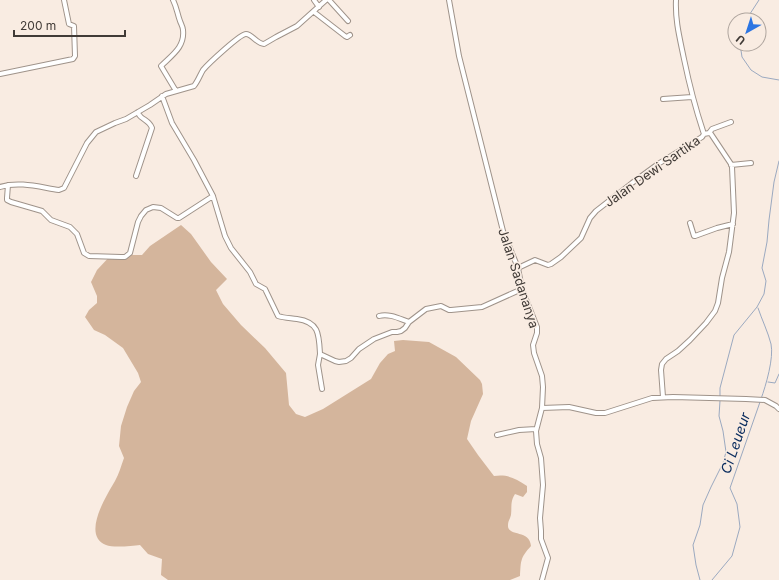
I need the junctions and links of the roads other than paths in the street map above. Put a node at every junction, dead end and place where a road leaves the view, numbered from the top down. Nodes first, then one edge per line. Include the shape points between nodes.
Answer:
1 (64, 0) edge
2 (173, 0) edge
3 (314, 0) edge
4 (326, 0) edge
5 (329, 0) edge
6 (449, 0) edge
7 (676, 0) edge
8 (319, 7) junction
9 (314, 12) junction
10 (348, 20) dead end
11 (350, 35) dead end
12 (0, 74) edge
13 (176, 91) junction
14 (162, 96) junction
15 (692, 97) junction
16 (663, 99) dead end
17 (138, 112) junction
18 (732, 122) dead end
19 (709, 133) junction
20 (704, 134) junction
21 (751, 163) dead end
22 (731, 165) junction
23 (136, 176) dead end
24 (8, 184) junction
25 (0, 187) edge
26 (213, 196) junction
27 (690, 223) dead end
28 (733, 224) junction
29 (518, 268) junction
30 (522, 289) junction
31 (379, 316) dead end
32 (409, 322) junction
33 (320, 354) junction
34 (322, 389) dead end
35 (663, 397) junction
36 (542, 408) junction
37 (779, 409) edge
38 (536, 429) junction
39 (497, 436) dead end
40 (542, 580) edge

1 - 12 street via 69,24 74,26 73,59
2 - 13 street via 183,28 182,40 181,46 162,67
3 - 8 street
4 - 8 street
5 - 10 street
6 - 29 street, Jalan Sadananya via 459,56 503,231
7 - 15 street, Jalan Dewi Sartika via 680,47
8 - 9 street
9 - 11 street via 345,36
9 - 13 street via 297,26 264,44 248,34 243,35 204,69 194,86
13 - 14 street
14 - 17 street
14 - 26 street via 172,122
15 - 16 street
15 - 20 street, Jalan Dewi Sartika
17 - 23 street via 152,128
17 - 24 street via 92,136 62,189
18 - 19 street via 712,129
19 - 20 street
19 - 22 street
20 - 29 street, Jalan Dewi Sartika via 658,164 596,211 580,240 561,258 548,265 535,260
21 - 22 street
22 - 28 street
24 - 25 street
24 - 26 street via 9,201 42,211 51,220 67,226 77,234 84,253 89,256 128,255 132,250 139,219 150,208 161,208 179,218
26 - 33 street via 231,248 256,284 265,289 278,316 304,320 315,326
27 - 28 street via 694,236
28 - 35 street via 715,311 690,340 663,361
29 - 30 street, Jalan Sadananya
30 - 32 street via 479,308 428,308
30 - 36 street, Jalan Sadananya via 537,327 533,348 542,376
31 - 32 street via 393,316
32 - 33 street via 401,331 374,339 346,360 334,361
33 - 34 street via 318,365
35 - 36 street via 605,413 566,407
35 - 37 street via 753,399 768,401
36 - 38 street, Jalan Sadananya
38 - 39 street
38 - 40 street, Jalan Sadananya via 543,485 540,531 548,558

